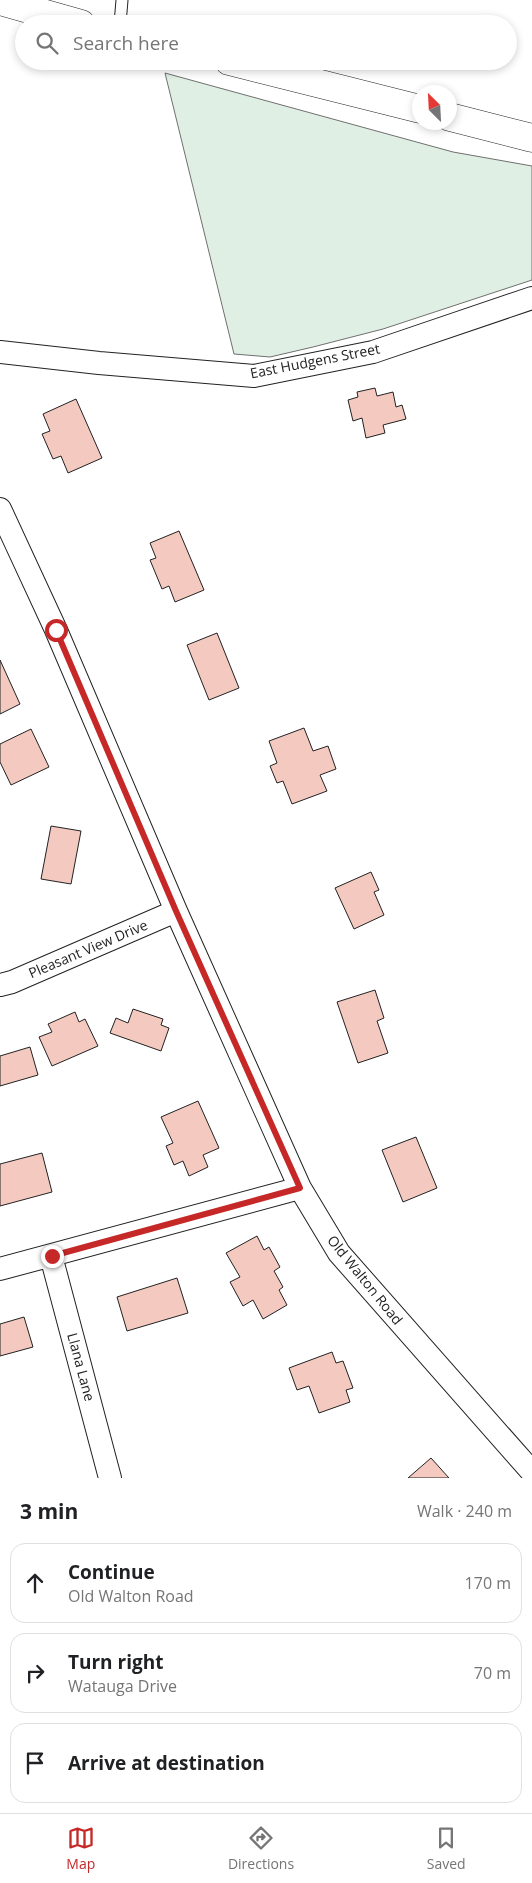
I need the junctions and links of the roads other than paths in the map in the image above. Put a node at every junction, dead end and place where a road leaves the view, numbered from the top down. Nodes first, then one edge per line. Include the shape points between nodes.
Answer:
1 (122, 0) edge
2 (0, 1) edge
3 (49, 15) edge
4 (121, 15) edge
5 (265, 70) edge
6 (412, 107) edge
7 (457, 119) edge
8 (532, 138) edge
9 (532, 298) edge
10 (0, 352) edge
11 (0, 510) edge
12 (176, 911) junction
13 (0, 985) edge
14 (300, 1188) junction
15 (52, 1256) junction
16 (0, 1269) edge
17 (532, 1472) edge
18 (110, 1478) edge

1 - 4 lane
2 - 3 main road
5 - 6 main road
7 - 8 main road
9 - 10 street, East Hudgens Street via 373,352 254,376
11 - 12 street, Old Walton Road via 56,630
12 - 13 street, Pleasant View Drive
12 - 14 street, Old Walton Road
14 - 15 street
14 - 17 street, Old Walton Road via 339,1253
15 - 16 street
15 - 18 street, Llana Lane

